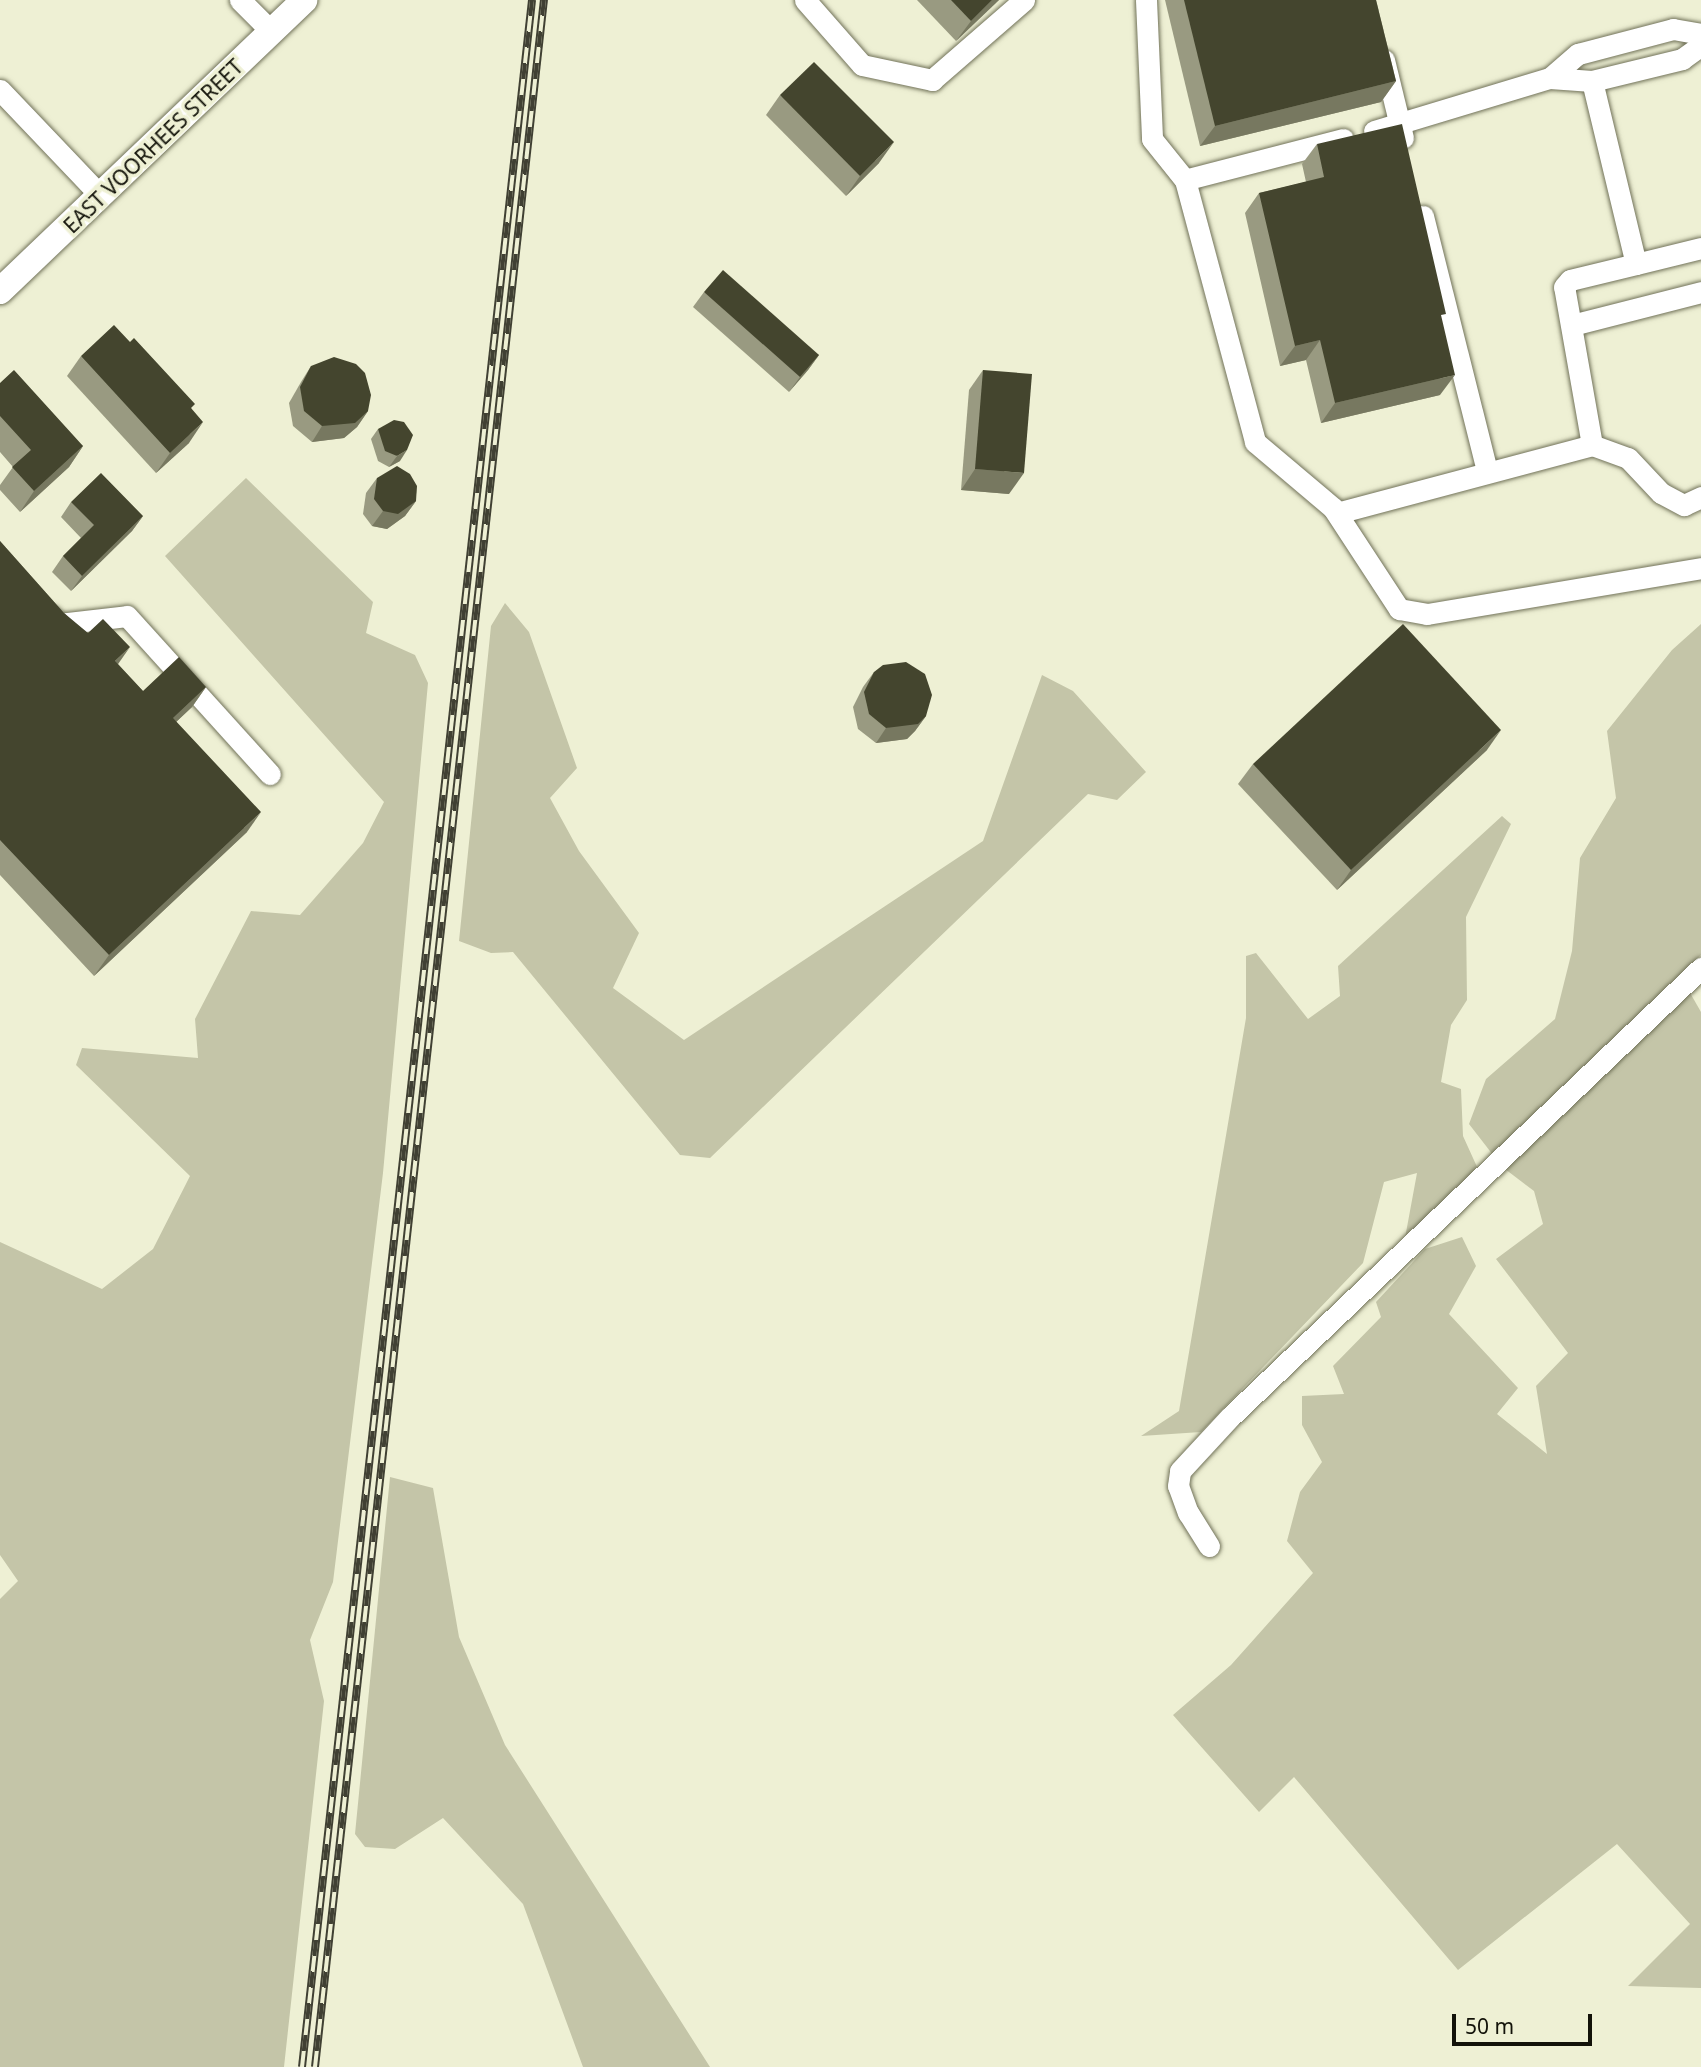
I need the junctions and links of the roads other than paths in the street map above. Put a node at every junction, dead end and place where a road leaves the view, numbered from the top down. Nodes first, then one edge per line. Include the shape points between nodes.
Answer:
1 (240, 0) edge
2 (304, 0) edge
3 (805, 0) edge
4 (1024, 0) edge
5 (1146, 0) edge
6 (272, 32) junction
7 (1701, 34) edge
8 (1380, 40) edge
9 (1701, 44) edge
10 (1550, 78) junction
11 (1592, 80) junction
12 (0, 90) edge
13 (1400, 124) junction
14 (1409, 159) edge
15 (1185, 180) junction
16 (101, 196) junction
17 (1418, 197) edge
18 (1701, 248) edge
19 (1636, 264) junction
20 (0, 291) edge
21 (1701, 292) edge
22 (1572, 325) junction
23 (1592, 445) junction
24 (1487, 471) junction
25 (1701, 497) edge
26 (1337, 513) junction
27 (1701, 568) edge
28 (34, 597) edge
29 (270, 774) dead end
30 (1701, 968) edge
31 (1209, 1546) dead end

1 - 6 lane
2 - 6 main road, EAST VOORHEES STREET
3 - 4 lane via 862,65 932,80
5 - 15 lane via 1152,139
6 - 16 main road, EAST VOORHEES STREET
7 - 10 lane via 1673,29 1578,54
8 - 13 lane
9 - 11 lane via 1682,59
10 - 11 lane
10 - 13 lane
11 - 19 lane
12 - 16 lane
13 - 14 lane
13 - 15 lane
15 - 26 lane via 1255,442 1319,492
16 - 20 main road, EAST VOORHEES STREET
17 - 24 lane
18 - 19 lane
19 - 22 lane via 1570,280 1564,287
21 - 22 lane
22 - 23 lane
23 - 24 lane
23 - 25 lane via 1628,458 1661,493 1684,505
24 - 26 lane
26 - 27 lane via 1399,609 1427,614
28 - 29 lane via 59,624 127,616
30 - 31 lane via 1230,1417 1180,1471 1178,1486 1188,1513

